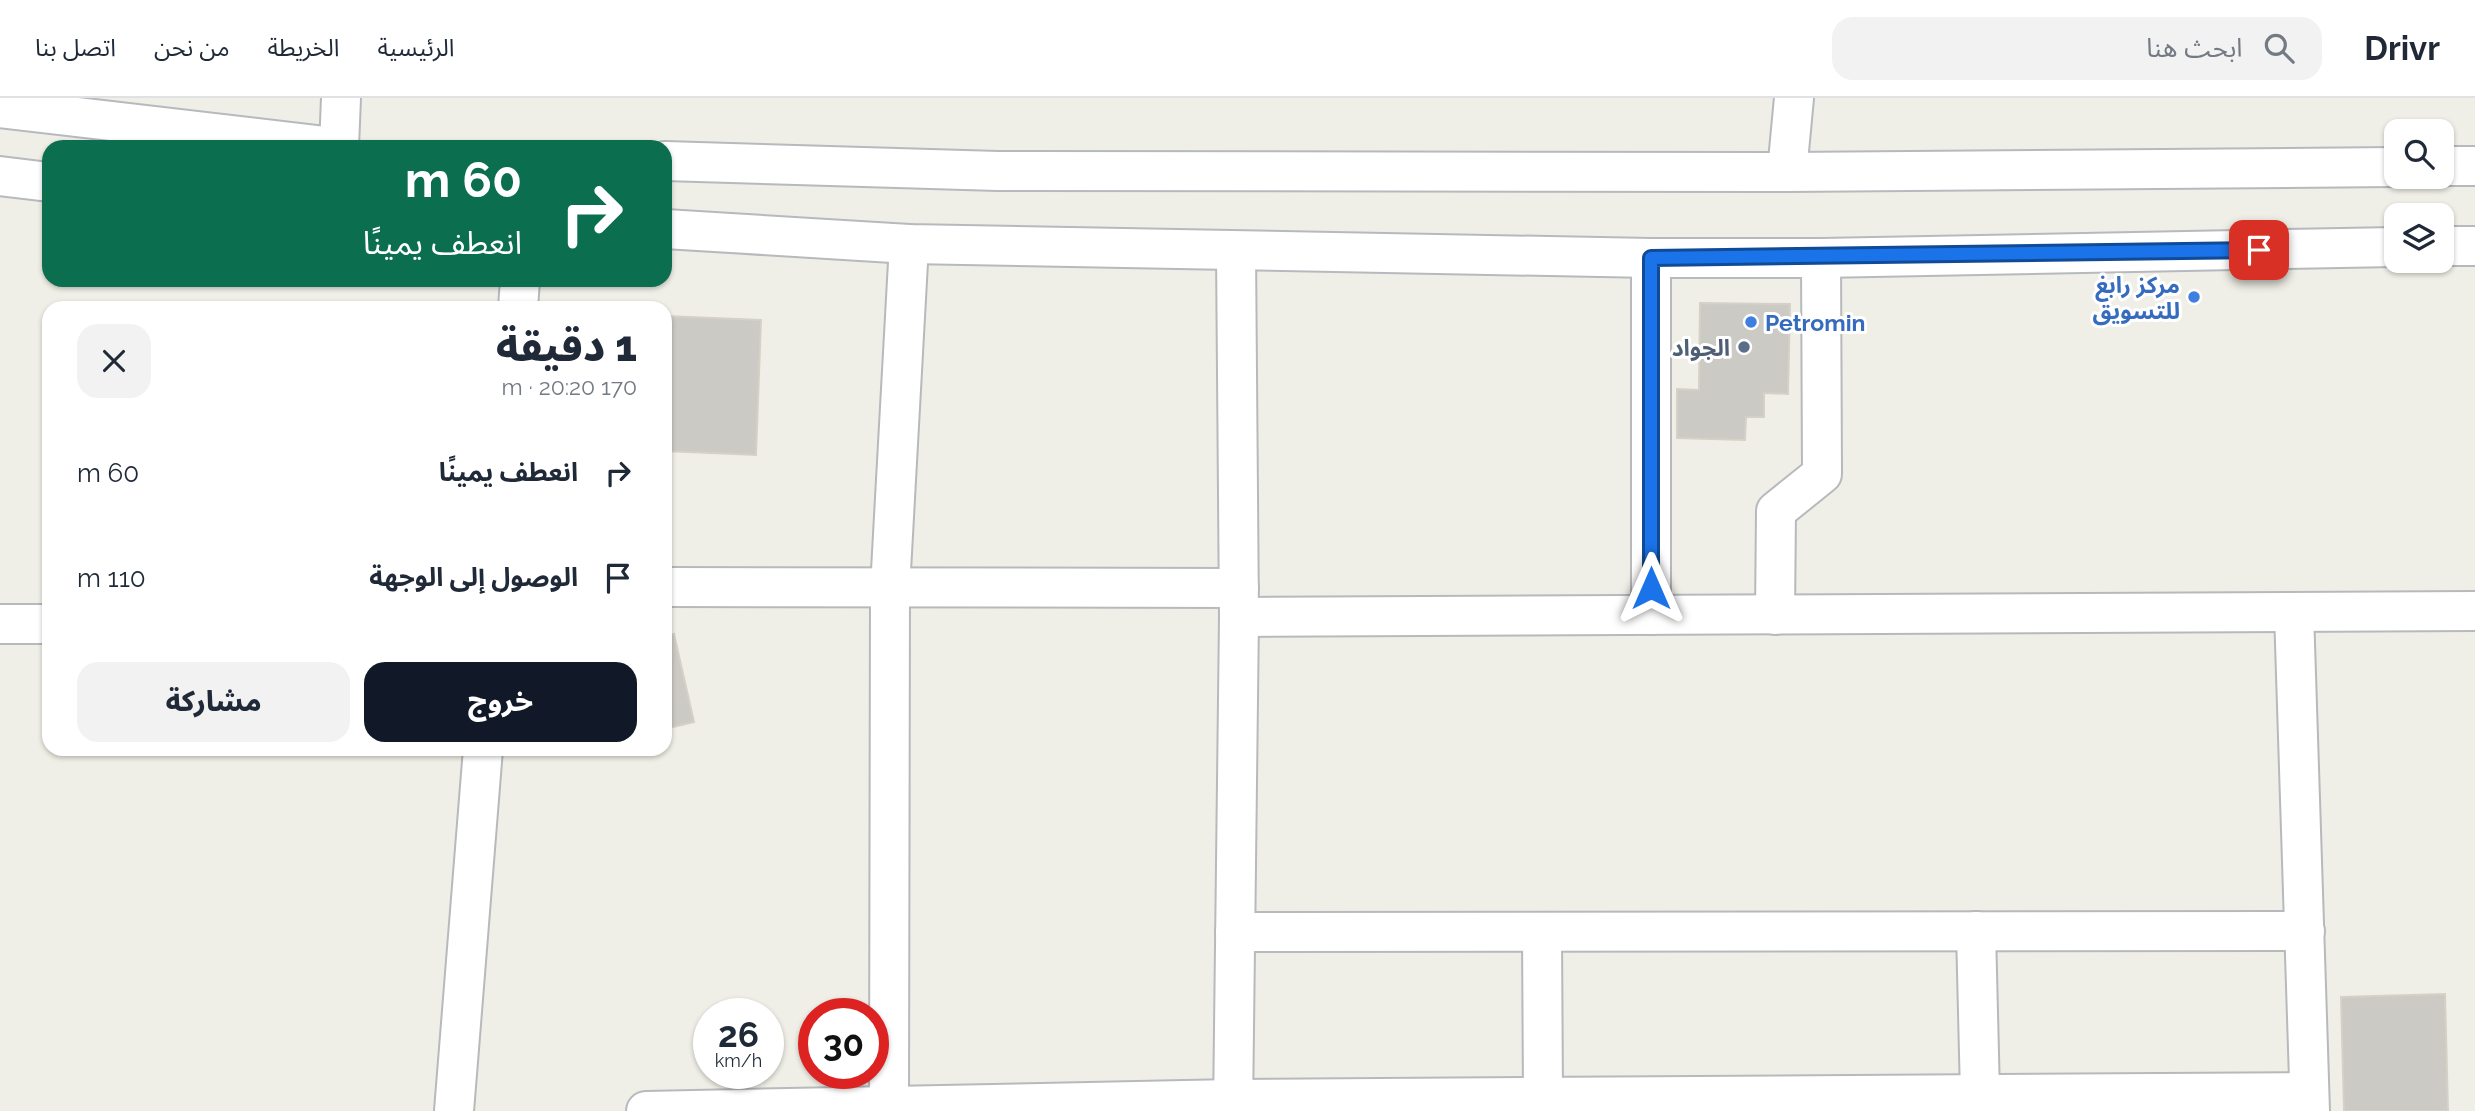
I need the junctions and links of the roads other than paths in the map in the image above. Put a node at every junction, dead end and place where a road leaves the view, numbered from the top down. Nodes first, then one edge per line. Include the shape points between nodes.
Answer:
1 (341, 98) edge
2 (1794, 98) edge
3 (0, 108) edge
4 (276, 140) edge
5 (337, 140) edge
6 (672, 161) edge
7 (2454, 166) edge
8 (2475, 166) edge
9 (2384, 167) edge
10 (1787, 172) junction
11 (0, 176) edge
12 (42, 181) edge
13 (672, 229) edge
14 (909, 244) junction
15 (2454, 246) edge
16 (2475, 246) edge
17 (2384, 247) edge
18 (1236, 251) junction
19 (1651, 258) junction
20 (1821, 258) junction
21 (672, 587) edge
22 (890, 589) junction
23 (1239, 603) junction
24 (2475, 611) edge
25 (2294, 612) junction
26 (1651, 615) junction
27 (1775, 615) junction
28 (0, 624) edge
29 (42, 624) edge
30 (482, 756) edge
31 (1976, 931) junction
32 (2305, 931) junction
33 (1235, 932) junction
34 (1542, 932) junction
35 (1980, 1094) junction
36 (1543, 1097) junction
37 (2310, 1101) edge
38 (1233, 1105) edge
39 (889, 1106) junction
40 (454, 1111) edge
41 (646, 1111) edge

1 - 5 street
2 - 10 street
3 - 4 street
6 - 10 street via 998,171
7 - 8 street
9 - 10 street
11 - 12 street
13 - 14 street
14 - 18 street
14 - 22 street
15 - 16 street
17 - 20 street
18 - 19 street
18 - 23 street
19 - 20 street
19 - 26 street
20 - 27 street via 1822,474 1776,510
21 - 22 street
22 - 23 street
22 - 39 street
23 - 26 street
23 - 33 street
24 - 25 street
25 - 27 street
25 - 32 street
26 - 27 street
28 - 29 street
30 - 40 street
31 - 32 street
31 - 34 street
31 - 35 street
32 - 37 street
33 - 34 street
33 - 38 street
34 - 36 street
35 - 36 street
35 - 37 street
36 - 38 street
38 - 39 street
39 - 41 street

